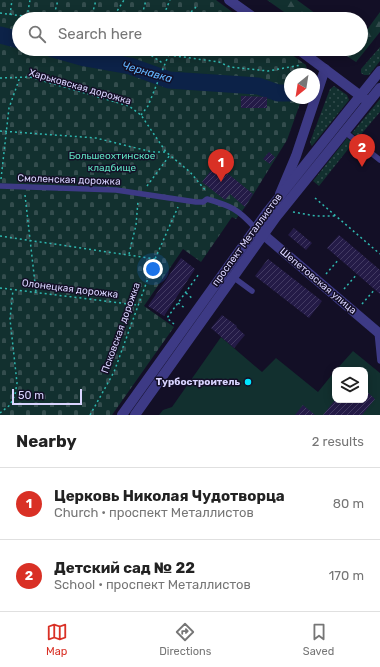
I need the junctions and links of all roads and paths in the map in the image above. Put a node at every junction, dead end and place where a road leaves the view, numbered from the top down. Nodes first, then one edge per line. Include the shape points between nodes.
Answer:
1 (12, 0) edge
2 (30, 0) edge
3 (58, 0) edge
4 (96, 0) edge
5 (124, 0) edge
6 (146, 0) edge
7 (170, 0) edge
8 (229, 0) edge
9 (198, 5) dead end
10 (28, 12) edge
11 (55, 12) edge
12 (93, 12) edge
13 (116, 12) edge
14 (143, 12) edge
15 (165, 12) edge
16 (191, 12) edge
17 (246, 12) edge
18 (0, 13) edge
19 (10, 15) joint
20 (152, 56) edge
21 (169, 56) edge
22 (176, 56) edge
23 (307, 56) edge
24 (165, 64) junction
25 (301, 65) dead end
26 (325, 69) junction
27 (380, 71) edge
28 (20, 77) junction
29 (0, 78) edge
30 (380, 88) edge
31 (360, 96) junction
32 (369, 102) junction
33 (141, 115) junction
34 (0, 131) edge
35 (5, 131) junction
36 (345, 132) junction
37 (166, 152) junction
38 (170, 155) junction
39 (380, 160) edge
40 (0, 186) edge
41 (24, 187) junction
42 (140, 193) junction
43 (280, 196) junction
44 (315, 198) dead end
45 (207, 199) junction
46 (182, 200) junction
47 (291, 212) dead end
48 (336, 216) junction
49 (259, 231) junction
50 (0, 236) edge
51 (31, 240) junction
52 (380, 254) edge
53 (129, 255) junction
54 (154, 259) junction
55 (339, 259) dead end
56 (199, 274) dead end
57 (326, 274) dead end
58 (357, 274) dead end
59 (233, 277) junction
60 (0, 288) edge
61 (13, 289) junction
62 (344, 289) dead end
63 (375, 289) dead end
64 (252, 291) dead end
65 (36, 292) junction
66 (186, 293) junction
67 (195, 300) dead end
68 (178, 304) junction
69 (362, 304) dead end
70 (137, 305) junction
71 (187, 310) dead end
72 (176, 325) dead end
73 (379, 332) edge
74 (380, 361) edge
75 (0, 413) edge
76 (90, 415) edge
77 (122, 415) edge
78 (136, 415) edge

1 - 19 path
2 - 10 path
3 - 11 path
4 - 12 path
5 - 13 path
6 - 14 path
7 - 15 path
8 - 17 street
9 - 16 path
18 - 19 path
20 - 24 path
21 - 24 path
22 - 25 path via 219,62 230,67 268,71
23 - 26 street
24 - 33 path via 148,106
26 - 31 street
26 - 43 street
27 - 31 street, проспект Металлистов
28 - 29 path, Харьковская дорожка
28 - 33 path, Харьковская дорожка via 30,77 129,106
28 - 35 path via 9,108
30 - 32 street, проспект Металлистов
31 - 32 street
31 - 43 street, проспект Металлистов
32 - 36 street, проспект Металлистов
33 - 37 path, Харьковская дорожка
34 - 35 path
35 - 37 path via 96,138 152,152
35 - 40 path
36 - 39 lane
36 - 49 street, проспект Металлистов
37 - 38 path, Харьковская дорожка
38 - 42 path
38 - 45 path, Харьковская дорожка via 190,172 206,191
40 - 41 lane, Смоленская дорожка
41 - 42 lane, Смоленская дорожка
41 - 51 path
42 - 46 lane, Смоленская дорожка
42 - 53 path
43 - 49 street, проспект Металлистов
44 - 48 path
45 - 46 lane, Смоленская дорожка via 203,202
45 - 49 lane via 243,214
46 - 54 path, Псковская дорожка
47 - 48 path
48 - 52 path
49 - 59 street, проспект Металлистов
49 - 73 street, Шепетовская улица
49 - 77 street, проспект Металлистов
50 - 51 path
51 - 53 path
51 - 65 path
53 - 54 path
54 - 70 path, Псковская дорожка
55 - 57 path
56 - 66 path
58 - 62 path
59 - 64 lane
59 - 78 street, проспект Металлистов
60 - 61 path, Олонецкая дорожка
61 - 65 path, Олонецкая дорожка
61 - 75 path via 10,319 17,383 10,405
63 - 69 path
65 - 70 path, Олонецкая дорожка
66 - 67 path
66 - 68 path
68 - 71 path
68 - 72 path via 167,318
70 - 76 path, Псковская дорожка via 114,372
73 - 74 lane

